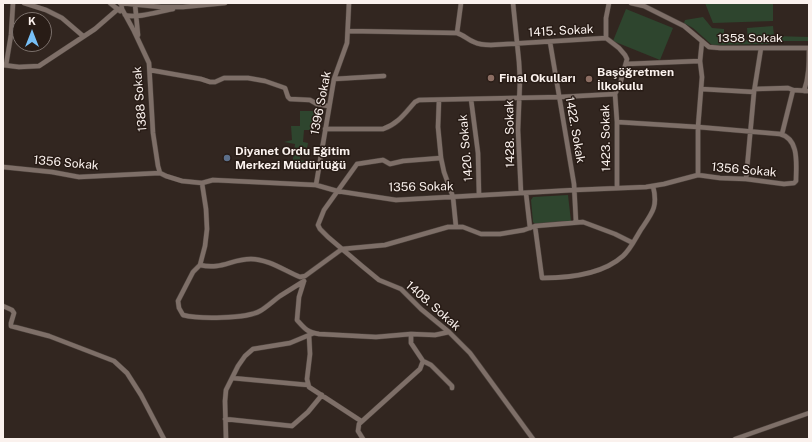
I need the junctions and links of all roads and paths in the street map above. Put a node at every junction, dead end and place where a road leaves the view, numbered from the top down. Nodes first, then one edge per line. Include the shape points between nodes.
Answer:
1 (14, 3) edge
2 (24, 3) edge
3 (110, 3) edge
4 (121, 3) edge
5 (225, 3) edge
6 (348, 3) edge
7 (460, 3) edge
8 (513, 3) edge
9 (609, 3) edge
10 (631, 3) edge
11 (135, 4) junction
12 (644, 4) edge
13 (183, 6) junction
14 (118, 9) junction
15 (127, 16) junction
16 (136, 16) junction
17 (348, 31) junction
18 (457, 33) junction
19 (83, 36) junction
20 (606, 38) junction
21 (139, 41) junction
22 (702, 41) junction
23 (550, 42) junction
24 (518, 43) junction
25 (761, 48) junction
26 (809, 48) edge
27 (700, 61) junction
28 (626, 64) junction
29 (4, 65) edge
30 (150, 70) junction
31 (384, 76) dead end
32 (334, 79) junction
33 (701, 90) junction
34 (754, 90) junction
35 (793, 90) junction
36 (807, 91) edge
37 (615, 94) junction
38 (518, 98) junction
39 (560, 98) junction
40 (471, 99) junction
41 (439, 100) junction
42 (328, 106) junction
43 (617, 122) junction
44 (698, 128) junction
45 (325, 129) junction
46 (750, 131) junction
47 (782, 134) junction
48 (441, 158) junction
49 (3, 167) edge
50 (160, 174) junction
51 (698, 175) junction
52 (746, 179) junction
53 (202, 183) junction
54 (316, 185) junction
55 (653, 186) junction
56 (617, 188) junction
57 (574, 190) junction
58 (337, 191) junction
59 (524, 193) junction
60 (479, 195) junction
61 (453, 197) junction
62 (576, 222) junction
63 (456, 226) junction
64 (535, 226) junction
65 (530, 228) junction
66 (633, 243) junction
67 (342, 249) junction
68 (200, 265) junction
69 (305, 279) junction
70 (3, 306) edge
71 (449, 332) junction
72 (312, 334) junction
73 (411, 334) junction
74 (423, 361) junction
75 (232, 378) junction
76 (308, 385) junction
77 (452, 388) dead end
78 (322, 395) junction
79 (809, 413) edge
80 (225, 419) junction
81 (361, 421) junction
82 (164, 439) edge
83 (226, 439) edge
84 (363, 439) edge
85 (533, 439) edge
86 (735, 439) edge

1 - 29 street via 11,36
2 - 19 street via 62,18
3 - 14 street
4 - 11 street
4 - 15 street, 1388 Sokak
5 - 13 street
6 - 17 street, 1396 Sokak
7 - 18 street
8 - 24 street, 1428. Sokak
9 - 20 street
10 - 12 street, 1358 Sokak
11 - 13 street
11 - 16 street
12 - 22 street, 1358 Sokak via 684,26
13 - 16 street
14 - 15 street
14 - 19 street
15 - 16 street
15 - 21 street, 1388 Sokak
16 - 21 street
17 - 18 street
17 - 32 street, 1396 Sokak via 347,43
18 - 24 street, 1415. Sokak via 480,44
19 - 29 street via 38,66
20 - 23 street, 1415. Sokak
20 - 28 street via 625,55
21 - 30 street, 1388 Sokak
22 - 25 street, 1358 Sokak via 714,48
22 - 27 street
23 - 24 street, 1415. Sokak
23 - 39 street, 1422. Sokak
24 - 38 street, 1428. Sokak
25 - 26 street, 1358 Sokak
25 - 34 street
26 - 36 street
27 - 28 street
27 - 33 street
28 - 37 street, 1423. Sokak
30 - 42 street via 210,82 224,78 266,81 285,88 290,99 310,100
30 - 50 street, 1388 Sokak via 153,133
31 - 32 street
32 - 42 street, 1396 Sokak
33 - 34 street
33 - 44 street
34 - 35 street
34 - 46 street
35 - 36 street
35 - 47 street
37 - 39 street
37 - 43 street, 1423. Sokak
38 - 39 street
38 - 40 street
38 - 59 street, 1428. Sokak via 518,130
39 - 57 street, 1422. Sokak
40 - 41 street
40 - 60 street, 1420. Sokak via 478,153
41 - 45 street via 415,102 396,123 383,128
41 - 48 street
42 - 45 street, 1396 Sokak
43 - 44 street
43 - 56 street, 1423. Sokak
44 - 46 street
44 - 51 street
45 - 54 street, 1396 Sokak
46 - 47 street
46 - 52 street
47 - 52 street, 1356 Sokak via 790,139 795,149 796,181 784,184
48 - 58 street, 1408. Sokak via 390,164 383,160 357,164
48 - 61 street
49 - 50 street, 1356 Sokak via 79,177
50 - 53 street, 1356 Sokak
51 - 52 street, 1356 Sokak
51 - 55 street, 1356 Sokak
53 - 54 street, 1356 Sokak via 213,180
53 - 68 street via 207,229
54 - 58 street, 1356 Sokak
55 - 56 street, 1356 Sokak
55 - 66 street via 655,209
56 - 57 street, 1356 Sokak
57 - 59 street, 1356 Sokak
57 - 62 street, 1422. Sokak
58 - 61 street, 1356 Sokak via 396,200
58 - 67 street, 1408. Sokak via 324,210 318,225
59 - 60 street, 1356 Sokak
59 - 65 street, 1428. Sokak
60 - 61 street, 1356 Sokak
61 - 63 street
62 - 64 street
62 - 66 street via 590,224
63 - 65 street via 481,234 500,234
63 - 67 street via 385,245
64 - 65 street
64 - 66 street via 542,278 595,272 624,256
67 - 69 street
67 - 71 street, 1408. Sokak via 379,280 401,289
68 - 69 street via 213,267 238,260 263,260
68 - 69 street via 193,272 178,301 183,315 192,318 243,316 259,312
69 - 72 street via 299,297 297,320
70 - 82 street via 14,313 11,326 49,336 114,361 128,373
71 - 73 street via 435,335
71 - 85 street, 1408. Sokak via 470,353
72 - 73 street via 376,337
72 - 75 street via 290,343 253,349 238,366
72 - 76 street
73 - 74 street via 411,343
74 - 77 street via 431,365
74 - 81 street via 420,369
75 - 76 street
75 - 80 street via 226,390
76 - 78 street
78 - 80 street via 292,426
78 - 81 street
79 - 86 street
80 - 83 street
81 - 84 street via 358,431

